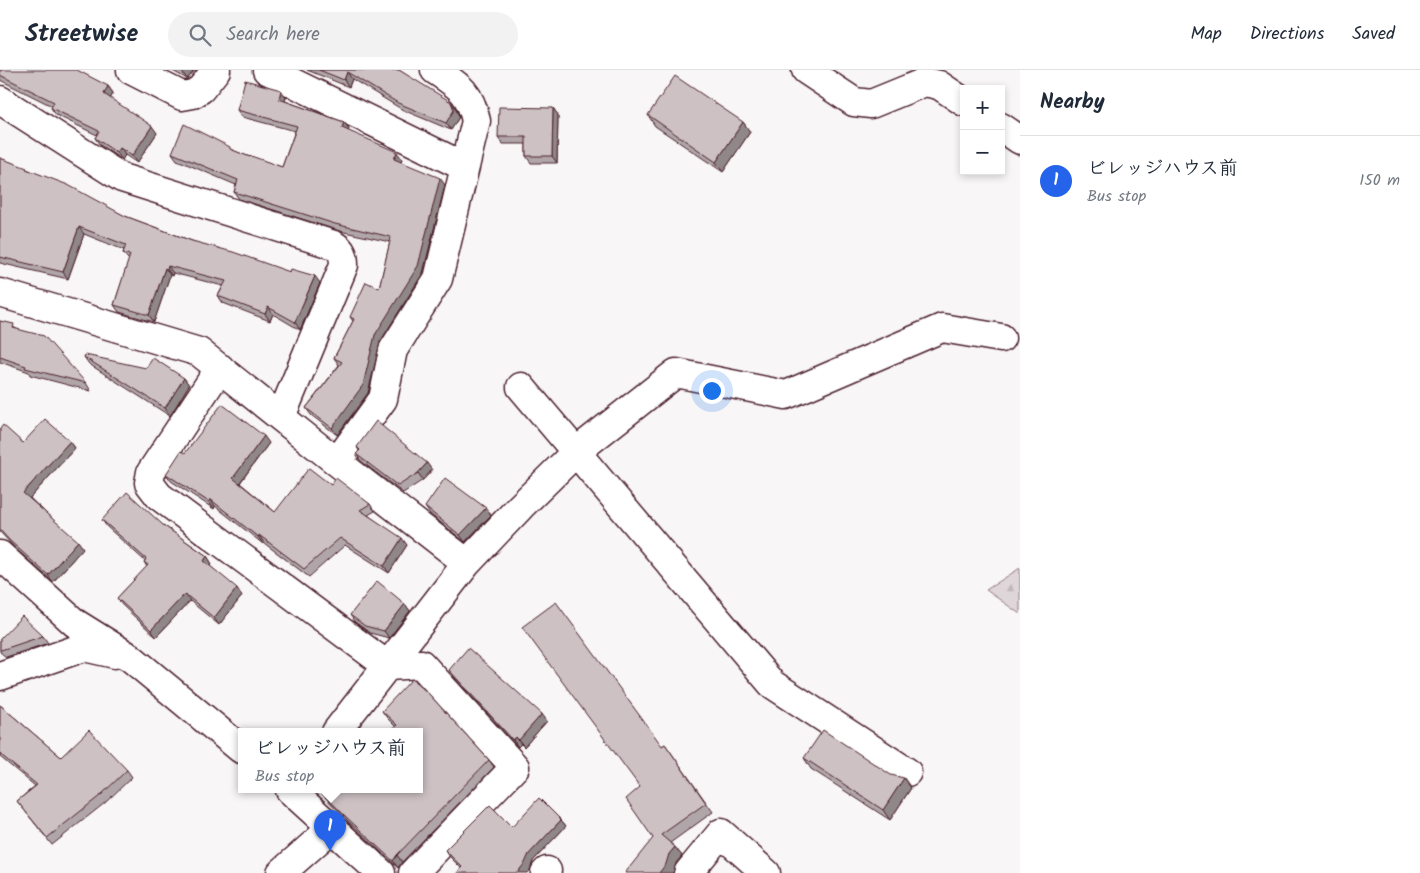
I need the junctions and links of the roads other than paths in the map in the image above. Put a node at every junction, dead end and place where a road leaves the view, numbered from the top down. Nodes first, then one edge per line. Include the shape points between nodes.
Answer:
1 (131, 70) edge
2 (216, 70) edge
3 (268, 70) edge
4 (436, 70) edge
5 (806, 70) edge
6 (960, 99) edge
7 (0, 100) edge
8 (1005, 130) edge
9 (1020, 140) edge
10 (465, 167) junction
11 (0, 293) edge
12 (1001, 338) dead end
13 (220, 368) junction
14 (521, 386) dead end
15 (281, 418) junction
16 (577, 452) junction
17 (337, 462) junction
18 (0, 555) edge
19 (467, 563) junction
20 (132, 658) junction
21 (388, 666) junction
22 (0, 676) edge
23 (339, 728) edge
24 (238, 747) edge
25 (907, 772) dead end
26 (296, 793) edge
27 (332, 828) junction
28 (281, 873) edge
29 (381, 873) edge
30 (413, 873) edge
31 (688, 873) edge
32 (766, 873) edge

1 - 2 street via 182,96 201,89
3 - 10 street
4 - 10 street via 460,87 473,106 476,122
5 - 6 street via 854,102 870,104 925,82 939,85
7 - 15 street via 122,178 341,249 344,265
8 - 9 street
10 - 17 street via 438,279 393,350 383,399
11 - 13 street via 199,352
12 - 16 street via 942,328 786,395 676,373
13 - 15 street
13 - 21 street via 151,472 149,483 159,496
14 - 16 street
15 - 17 street
16 - 19 street
16 - 25 street via 772,684
17 - 19 street
18 - 20 street via 75,623
19 - 21 street
20 - 22 street via 84,647
20 - 24 street
21 - 23 street
21 - 30 street via 421,664 515,768
26 - 27 street
27 - 28 street
27 - 29 street
31 - 32 street via 721,834

